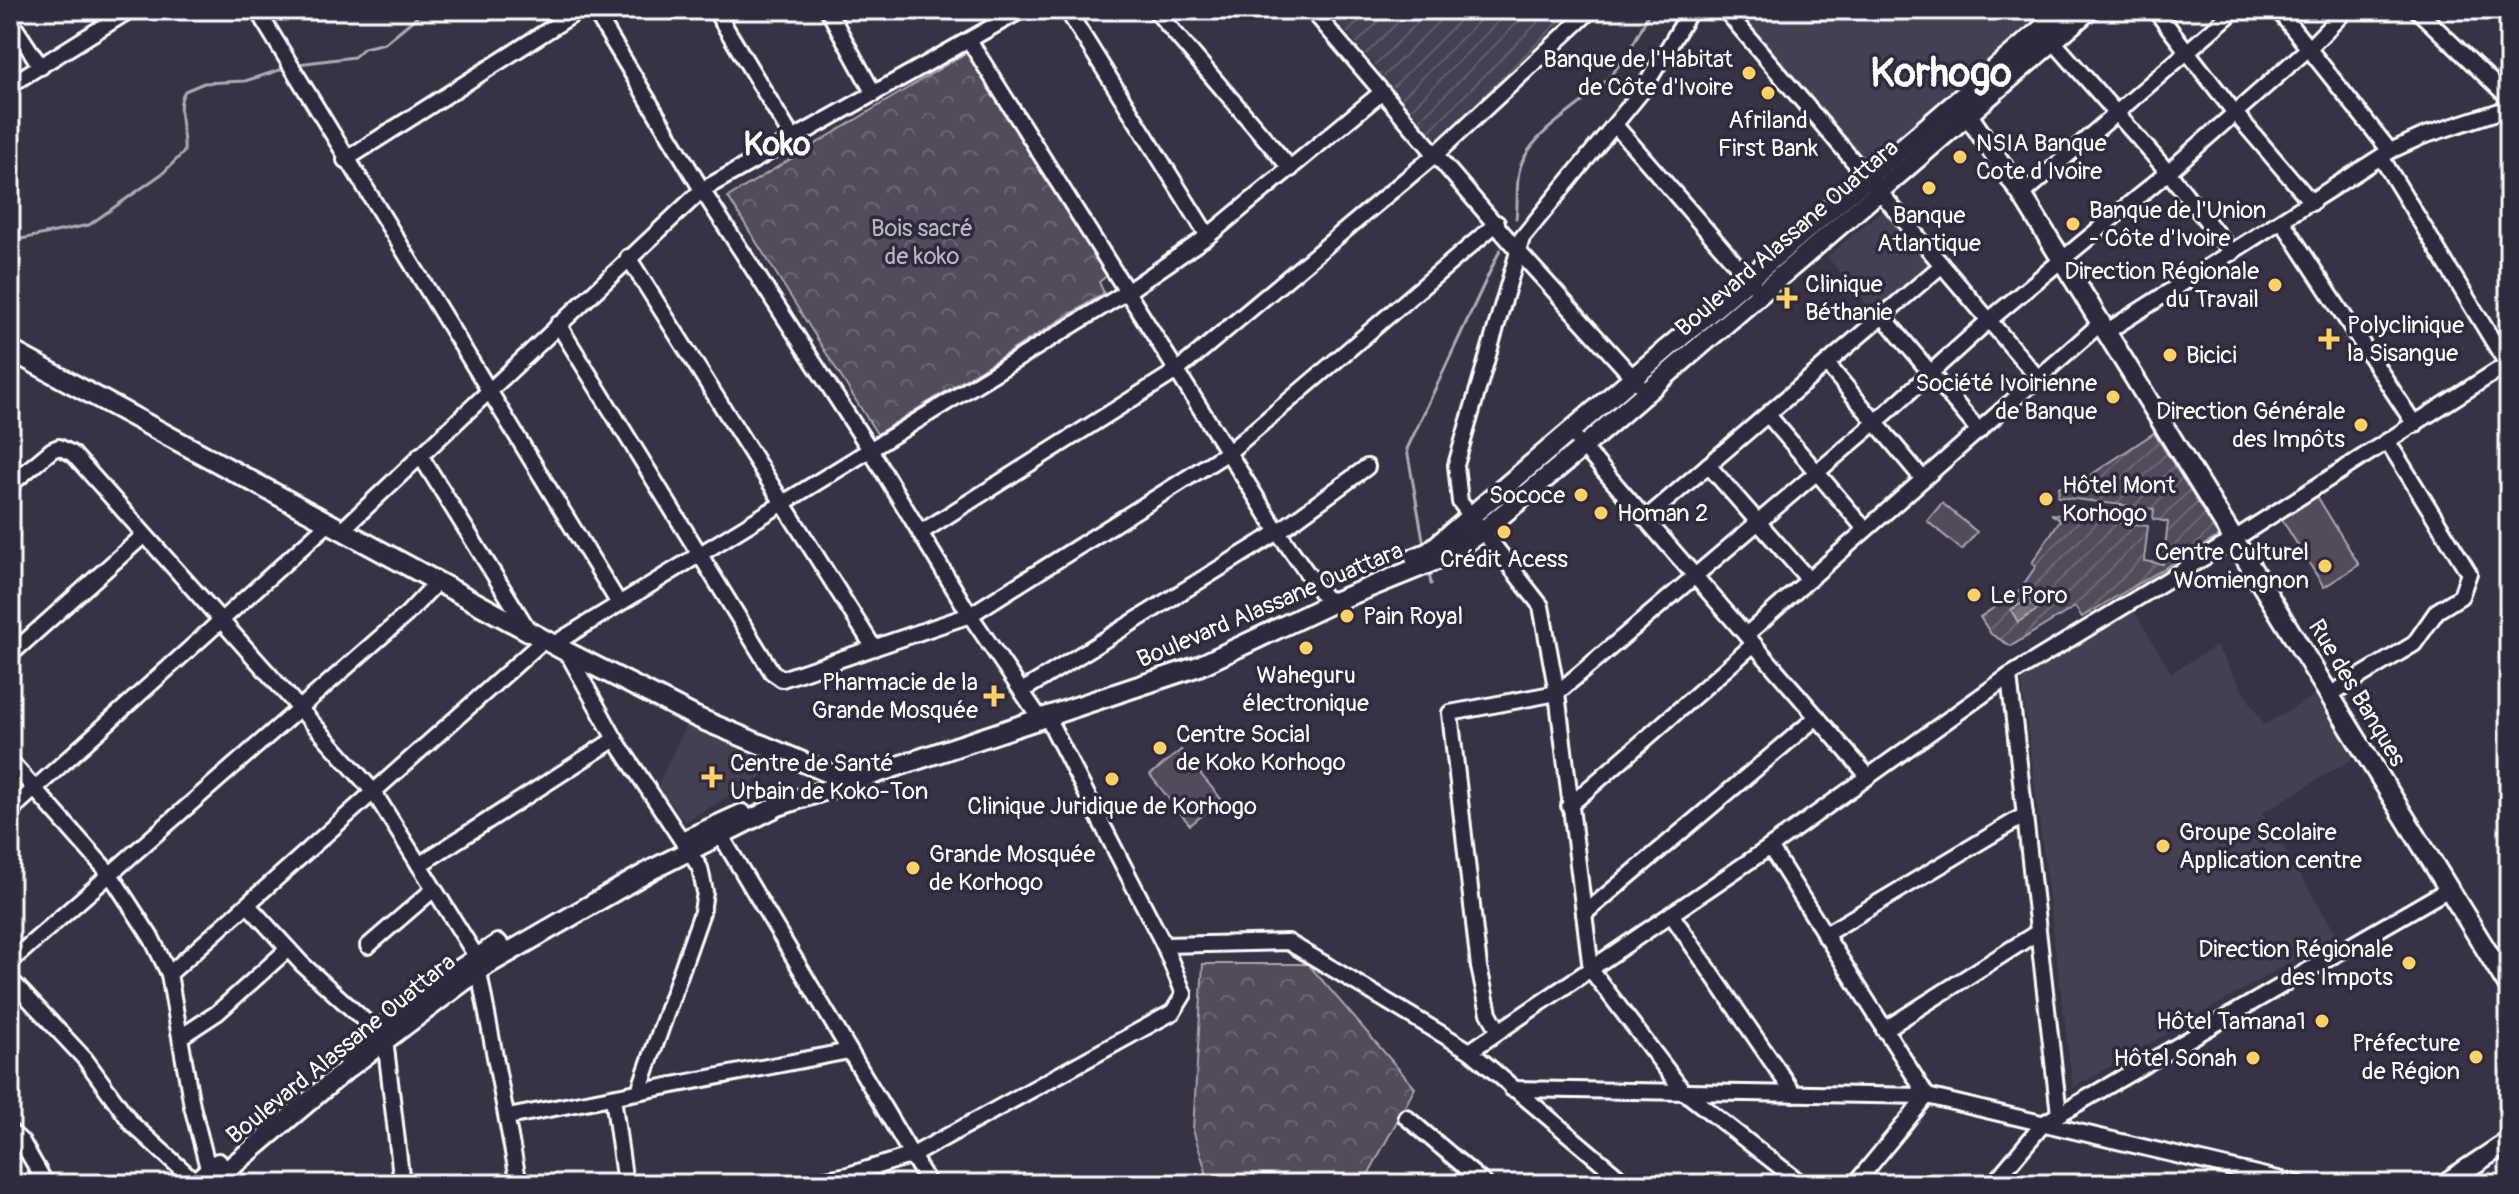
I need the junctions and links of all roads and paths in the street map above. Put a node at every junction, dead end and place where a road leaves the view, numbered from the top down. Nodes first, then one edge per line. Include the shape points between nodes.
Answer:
1 (130, 10) edge
2 (257, 10) edge
3 (580, 10) edge
4 (594, 10) edge
5 (715, 10) edge
6 (828, 10) edge
7 (1022, 10) edge
8 (1067, 10) edge
9 (1155, 10) edge
10 (1312, 10) edge
11 (1591, 10) edge
12 (1691, 10) edge
13 (1725, 10) edge
14 (2064, 10) edge
15 (2089, 10) edge
16 (2155, 10) edge
17 (2235, 10) edge
18 (2278, 10) edge
19 (2346, 10) edge
20 (2417, 10) edge
21 (10, 20) edge
22 (2048, 35) junction
23 (970, 42) junction
24 (2310, 47) junction
25 (2187, 49) junction
26 (41, 67) junction
27 (10, 85) edge
28 (1381, 93) junction
29 (874, 94) junction
30 (2509, 98) edge
31 (1963, 108) junction
32 (2509, 108) edge
33 (2116, 113) junction
34 (2235, 113) junction
35 (1615, 125) junction
36 (793, 139) junction
37 (1436, 154) junction
38 (2386, 154) junction
39 (345, 160) junction
40 (1291, 169) junction
41 (2168, 172) junction
42 (1872, 185) junction
43 (702, 190) junction
44 (2022, 195) junction
45 (2312, 203) junction
46 (2282, 221) junction
47 (1497, 223) junction
48 (1208, 236) junction
49 (1519, 252) junction
50 (2232, 253) junction
51 (628, 257) junction
52 (2063, 261) junction
53 (1941, 266) junction
54 (1755, 286) junction
55 (1128, 291) junction
56 (1883, 316) junction
57 (1988, 321) junction
58 (558, 324) junction
59 (2104, 328) junction
60 (10, 350) edge
61 (1827, 364) junction
62 (2508, 364) edge
63 (1178, 370) junction
64 (1931, 372) junction
65 (1634, 378) junction
66 (2038, 378) junction
67 (490, 389) junction
68 (1647, 392) junction
69 (1768, 415) junction
70 (1875, 423) junction
71 (2415, 425) junction
72 (1979, 431) junction
73 (1576, 440) junction
74 (2388, 442) junction
75 (869, 448) junction
76 (1230, 451) junction
77 (420, 455) junction
78 (1708, 465) junction
79 (1367, 467) dead end
80 (1817, 473) junction
81 (1922, 478) junction
82 (10, 485) edge
83 (781, 503) junction
84 (1645, 519) junction
85 (1757, 522) junction
86 (1478, 523) junction
87 (335, 527) junction
88 (1865, 529) junction
89 (1278, 532) junction
90 (920, 533) junction
91 (143, 536) junction
92 (2233, 540) junction
93 (701, 552) junction
94 (1422, 560) junction
95 (1693, 574) junction
96 (1809, 580) junction
97 (438, 581) junction
98 (1331, 599) junction
99 (618, 602) junction
100 (970, 615) junction
101 (222, 620) junction
102 (1750, 640) junction
103 (549, 642) junction
104 (874, 648) junction
105 (10, 655) edge
106 (2009, 676) junction
107 (1022, 691) junction
108 (1557, 693) junction
109 (2331, 694) junction
110 (299, 708) junction
111 (1042, 717) junction
112 (1817, 717) junction
113 (615, 739) junction
114 (10, 761) edge
115 (1868, 776) junction
116 (841, 777) junction
117 (37, 789) junction
118 (373, 791) junction
119 (1569, 806) junction
120 (10, 811) edge
121 (2025, 815) junction
122 (718, 831) junction
123 (686, 846) junction
124 (1770, 847) junction
125 (419, 865) junction
126 (110, 874) junction
127 (434, 889) junction
128 (2447, 890) junction
129 (248, 905) junction
130 (1584, 914) junction
131 (1671, 914) junction
132 (2038, 932) junction
133 (1824, 935) junction
134 (1164, 945) junction
135 (368, 946) dead end
136 (288, 949) junction
137 (10, 962) edge
138 (478, 963) junction
139 (1591, 970) junction
140 (169, 974) junction
141 (10, 979) edge
142 (2509, 987) edge
143 (1884, 1030) junction
144 (1499, 1031) junction
145 (379, 1035) junction
146 (182, 1036) junction
147 (849, 1051) junction
148 (1470, 1051) junction
149 (1512, 1089) junction
150 (639, 1091) junction
151 (1683, 1091) junction
152 (1794, 1094) junction
153 (1927, 1096) junction
154 (613, 1097) junction
155 (2059, 1114) junction
156 (508, 1117) junction
157 (1406, 1117) dead end
158 (2044, 1123) junction
159 (10, 1131) edge
160 (2507, 1147) edge
161 (913, 1155) junction
162 (204, 1182) edge
163 (46, 1184) edge
164 (402, 1184) edge
165 (519, 1184) edge
166 (625, 1184) edge
167 (798, 1184) edge
168 (929, 1184) edge
169 (1485, 1184) edge
170 (1627, 1184) edge
171 (1802, 1184) edge
172 (1855, 1184) edge
173 (1993, 1184) edge
174 (2299, 1184) edge
175 (2444, 1184) edge

1 - 26 street
2 - 39 street
3 - 39 street
4 - 43 street
5 - 36 street
6 - 29 street
7 - 23 street
8 - 48 street
9 - 40 street
10 - 28 street
11 - 37 street
12 - 35 street
13 - 42 street
14 - 22 main road, Boulevard Alassane Ouattara
15 - 22 main road, Boulevard Alassane Ouattara
16 - 25 street
17 - 25 street
18 - 24 street
19 - 24 street
20 - 30 street
21 - 26 street
22 - 31 main road, Boulevard Alassane Ouattara
22 - 33 street
23 - 29 street
23 - 55 street
24 - 34 street
24 - 38 street
25 - 33 street
25 - 34 street
26 - 27 street
28 - 37 street
28 - 40 street
29 - 36 street
31 - 42 main road, Boulevard Alassane Ouattara
31 - 44 main road, Rue des Banques
32 - 38 street
33 - 41 street
33 - 44 street
34 - 41 street
34 - 45 street
35 - 49 street via 1522,238
35 - 54 street
36 - 43 street
37 - 47 street
37 - 63 street
38 - 45 street
38 - 62 street
39 - 67 street
40 - 48 street
41 - 50 street
41 - 52 street
42 - 53 street
42 - 54 main road, Boulevard Alassane Ouattara
43 - 51 street
43 - 75 street
44 - 52 main road, Rue des Banques
45 - 46 street
46 - 50 street
46 - 71 street
47 - 49 street
47 - 76 street
48 - 55 street
49 - 65 street
49 - 86 street via 1456,465 1460,502
50 - 59 street
51 - 58 street
51 - 83 street
52 - 57 street
52 - 59 main road, Rue des Banques
53 - 56 street
53 - 57 street
54 - 65 main road, Boulevard Alassane Ouattara
54 - 68 main road, Boulevard Alassane Ouattara
55 - 63 street
55 - 75 street
56 - 61 street
56 - 64 street
57 - 64 street
57 - 66 street
58 - 67 street
58 - 93 street
59 - 66 street
59 - 92 main road, Rue des Banques
60 - 87 main road
61 - 69 street
61 - 70 street
62 - 71 street
63 - 76 street
63 - 90 street
64 - 70 street
64 - 72 street
65 - 68 street
65 - 73 main road, Boulevard Alassane Ouattara
66 - 72 street
67 - 77 street
67 - 99 street
68 - 73 main road, Boulevard Alassane Ouattara
69 - 78 street
69 - 80 street
70 - 80 street
70 - 81 street
71 - 74 street
72 - 81 street
73 - 84 street
73 - 86 main road, Boulevard Alassane Ouattara
74 - 92 street
74 - 109 street via 2469,573 2467,586 2437,611 2414,644
75 - 83 street
75 - 90 street
76 - 89 street
76 - 100 street
77 - 87 street
77 - 103 street
78 - 84 street
78 - 85 street
79 - 89 street
80 - 85 street
80 - 88 street
81 - 88 street
82 - 91 street via 52,450 65,449
83 - 93 street
83 - 104 street
84 - 95 street
85 - 95 street
85 - 96 street
86 - 94 main road, Boulevard Alassane Ouattara
86 - 94 main road, Boulevard Alassane Ouattara via 1442,558
86 - 108 street via 1541,606
87 - 97 main road
87 - 101 street
88 - 96 street
89 - 98 street
89 - 107 street
90 - 100 street
91 - 101 street
91 - 105 street
92 - 106 street
92 - 109 main road, Rue des Banques
93 - 99 street
93 - 104 street via 772,672 782,679
94 - 98 main road, Boulevard Alassane Ouattara
95 - 102 street
95 - 108 street
96 - 102 street
97 - 103 main road
97 - 110 street
98 - 111 main road, Boulevard Alassane Ouattara via 1164,672
99 - 103 street
100 - 104 street
100 - 107 street
101 - 110 street
101 - 117 street
102 - 112 street
102 - 119 street
103 - 113 street
103 - 116 main road via 698,718
103 - 118 street
106 - 115 street
106 - 121 street
107 - 111 street
108 - 119 street
108 - 144 street via 1450,713 1479,967 1489,1013
109 - 128 main road, Rue des Banques
110 - 118 street
110 - 126 street
111 - 116 main road, Boulevard Alassane Ouattara
111 - 134 street
112 - 115 street
112 - 130 street
113 - 123 street
113 - 125 street
114 - 117 street
115 - 124 street
116 - 122 main road, Boulevard Alassane Ouattara
117 - 120 street
117 - 126 street
118 - 125 street
118 - 129 street
119 - 130 street
121 - 132 street
121 - 133 street
122 - 123 main road, Boulevard Alassane Ouattara
122 - 147 street
123 - 138 main road, Boulevard Alassane Ouattara
123 - 150 street via 700,868 702,912
124 - 131 street
124 - 133 street
125 - 127 street
126 - 137 street
126 - 140 street
127 - 135 street
127 - 138 street
128 - 142 main road, Rue des Banques
128 - 155 street
129 - 136 street
129 - 140 street
130 - 139 street
131 - 139 street
131 - 152 street
132 - 143 street
132 - 155 street
133 - 143 street
134 - 148 street via 1288,942
134 - 161 street via 1184,994 1173,1012
136 - 145 street
136 - 146 street via 217,1013
138 - 145 main road, Boulevard Alassane Ouattara
138 - 156 street
139 - 144 street
139 - 151 street
140 - 146 street
141 - 162 street via 85,1059 132,1124
143 - 153 street
144 - 148 street
145 - 162 main road, Boulevard Alassane Ouattara
145 - 164 street
146 - 162 street
147 - 150 street
147 - 161 street
148 - 149 street
149 - 151 street
149 - 170 street
150 - 154 street
151 - 152 street
151 - 171 street
152 - 153 street
153 - 158 street
153 - 172 street
154 - 156 street
154 - 166 street
155 - 158 street
156 - 165 street
157 - 169 street
158 - 173 street
158 - 174 street
159 - 163 street
160 - 175 main road
161 - 167 street
161 - 168 street

